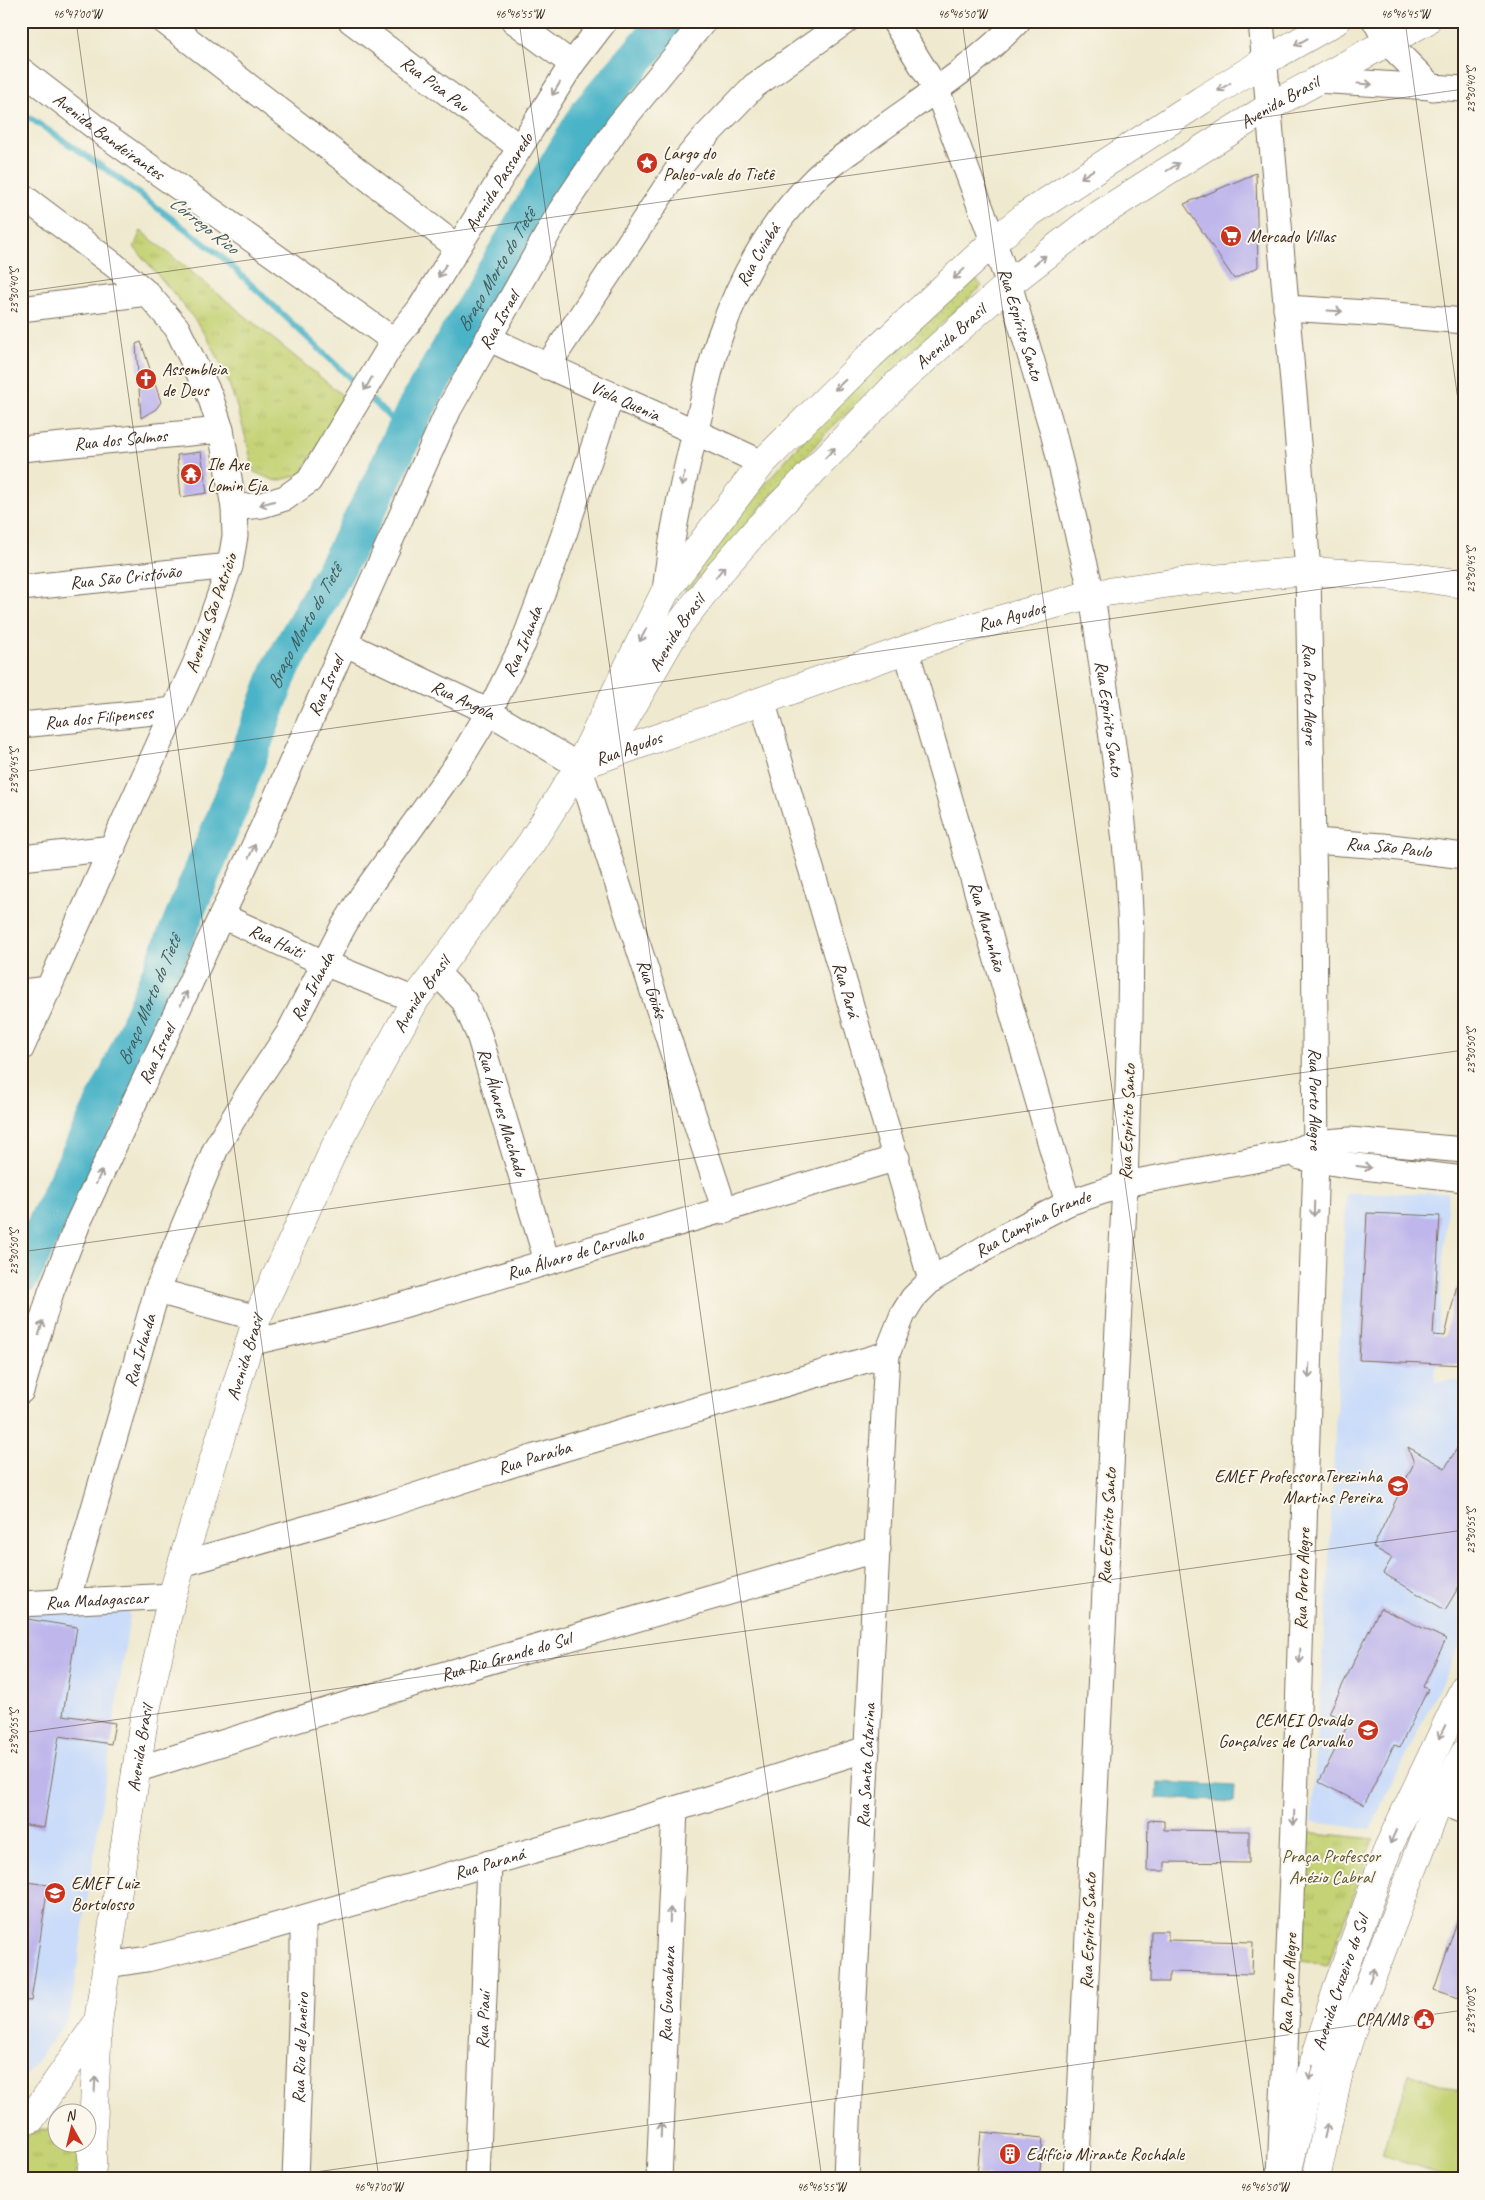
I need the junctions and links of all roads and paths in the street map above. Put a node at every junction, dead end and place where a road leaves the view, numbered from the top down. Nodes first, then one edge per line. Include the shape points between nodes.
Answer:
1 (164, 21) edge
2 (351, 21) edge
3 (514, 21) edge
4 (605, 21) edge
5 (704, 21) edge
6 (846, 21) edge
7 (894, 21) edge
8 (1018, 21) edge
9 (1261, 21) edge
10 (1336, 21) edge
11 (1426, 21) edge
12 (1382, 32) edge
13 (1265, 61) junction
14 (572, 64) junction
15 (21, 70) edge
16 (1316, 80) junction
17 (1433, 88) junction
18 (1464, 89) edge
19 (937, 90) junction
20 (1269, 107) junction
21 (519, 147) junction
22 (21, 195) edge
23 (992, 243) junction
24 (457, 247) junction
25 (1008, 284) junction
26 (148, 293) junction
27 (1286, 308) junction
28 (21, 309) edge
29 (1464, 321) edge
30 (488, 338) junction
31 (393, 342) junction
32 (546, 367) junction
33 (611, 396) junction
34 (220, 430) junction
35 (695, 431) junction
36 (21, 449) edge
37 (762, 463) junction
38 (234, 508) junction
39 (230, 566) junction
40 (1308, 570) junction
41 (1464, 584) edge
42 (21, 588) edge
43 (665, 592) junction
44 (1092, 594) junction
45 (344, 643) junction
46 (906, 649) junction
47 (762, 700) junction
48 (635, 703) junction
49 (175, 710) junction
50 (489, 712) junction
51 (21, 725) edge
52 (653, 738) junction
53 (579, 766) junction
54 (1314, 841) junction
55 (112, 848) junction
56 (1464, 856) edge
57 (21, 858) edge
58 (222, 916) junction
59 (324, 963) junction
60 (436, 972) junction
61 (49, 988) junction
62 (21, 992) edge
63 (415, 1000) junction
64 (21, 1049) edge
65 (1464, 1150) edge
66 (1316, 1152) junction
67 (897, 1158) junction
68 (1464, 1180) edge
69 (1125, 1184) junction
70 (1068, 1203) junction
71 (726, 1211) junction
72 (547, 1261) junction
73 (931, 1280) junction
74 (157, 1292) junction
75 (253, 1331) junction
76 (887, 1354) junction
77 (21, 1391) edge
78 (878, 1549) junction
79 (182, 1564) junction
80 (172, 1596) junction
81 (67, 1601) junction
82 (21, 1604) edge
83 (1464, 1688) edge
84 (867, 1749) junction
85 (1464, 1754) edge
86 (135, 1770) junction
87 (1413, 1792) junction
88 (1439, 1801) junction
89 (675, 1810) junction
90 (1464, 1811) edge
91 (489, 1863) junction
92 (303, 1918) junction
93 (108, 1965) junction
94 (98, 2022) junction
95 (93, 2102) edge
96 (48, 2116) edge
97 (26, 2122) edge
98 (91, 2152) edge
99 (90, 2179) edge
100 (295, 2179) edge
101 (477, 2179) edge
102 (659, 2179) edge
103 (846, 2179) edge
104 (1076, 2179) edge
105 (1280, 2179) edge
106 (1286, 2179) edge
107 (1316, 2179) edge

1 - 24 street
2 - 21 street, Rua Pica Pau
3 - 14 street
4 - 14 street, Avenida Passaredo
5 - 30 street, Rua Israel via 618,126 561,210
6 - 32 street via 754,86 702,140 672,178
7 - 19 street, Rua Espírito Santo
8 - 19 street, Rua Cuiabá via 998,42
9 - 13 street, Rua Porto Alegre
10 -> 13 main road, Avenida Brasil
11 - 12 main road, Avenida Brasil
12 - 16 main road, Avenida Brasil
12 - 17 street
13 - 20 street, Rua Porto Alegre
13 -> 23 main road, Avenida Brasil via 1071,185
14 -> 21 street, Avenida Passaredo
15 - 31 street, Avenida Bandeirantes via 108,137
16 -> 17 street
16 - 20 main road, Avenida Brasil
17 - 18 street
19 - 23 street, Rua Espírito Santo
19 - 35 street, Rua Cuiabá via 882,127 815,180 772,232 752,264 721,333
25 -> 20 main road, Avenida Brasil via 1094,218
20 - 27 street, Rua Porto Alegre
21 - 24 street, Avenida Passaredo
22 - 26 street, Avenida São Patrício
23 - 25 street, Rua Espírito Santo
23 -> 37 main road, Avenida Brasil
24 -> 31 street, Avenida Passaredo via 419,310
25 - 44 street, Rua Espírito Santo via 1053,432
48 -> 25 main road, Avenida Brasil via 679,625 759,527 897,384
26 - 28 street
26 - 34 street, Avenida São Patrício via 178,328 210,396
27 -> 29 street
27 - 40 street, Rua Porto Alegre
30 - 32 street, Viela Quenia
30 - 45 street, Rua Israel via 448,409
31 -> 38 street, Avenida Passaredo via 309,480 285,498
32 - 33 street, Viela Quenia
33 - 35 street, Viela Quenia
33 - 50 street, Rua Irlanda via 523,644
34 - 36 street, Rua dos Salmos
34 - 38 street, Avenida São Patrício
35 - 37 street, Viela Quenia
35 -> 43 street, Rua Cuiabá via 675,516
37 - 43 main road, Avenida Brasil
38 - 39 street, Avenida São Patrício via 235,536
39 - 42 street, Rua São Cristóvão
39 - 49 street, Avenida São Patrício
40 - 41 main road, Rua Agudos via 1414,577
40 - 44 main road, Rua Agudos
40 - 54 street, Rua Porto Alegre
43 -> 53 main road, Avenida Brasil
44 - 46 main road, Rua Agudos
44 - 69 street, Rua Espírito Santo via 1128,873 1131,931
45 - 50 street, Rua Angola
58 -> 45 street, Rua Israel
46 - 47 main road, Rua Agudos
46 - 70 street, Rua Maranhão
47 - 52 main road, Rua Agudos
47 - 67 street, Rua Pará
48 - 52 main road via 638,724
48 - 53 main road, Avenida Brasil via 620,726
49 - 51 street, Rua dos Filipenses
49 - 55 street, Avenida São Patrício
50 - 53 street, Rua Angola
50 - 59 street, Rua Irlanda via 460,760 362,896
52 - 53 main road, Rua Agudos
53 - 60 main road, Avenida Brasil via 530,843
53 - 71 street, Rua Goiás
54 - 56 street, Rua São Paulo
54 - 66 street, Rua Porto Alegre
55 - 57 street
55 - 61 street, Avenida São Patrício
58 - 59 street, Rua Haiti
77 -> 58 street, Rua Israel via 78,1223
59 - 63 street, Rua Haiti
59 - 74 street, Rua Irlanda via 288,1034 216,1148
60 - 63 main road, Avenida Brasil
60 - 72 street, Rua Álvares Machado via 464,1002 477,1028
61 - 62 street
61 - 64 street, Avenida São Patrício
63 - 75 main road, Avenida Brasil via 334,1149
65 - 66 street, Rua Campina Grande via 1350,1140
66 -> 68 street, Rua Campina Grande via 1347,1166
66 - 69 street, Rua Campina Grande via 1286,1154
66 -> 105 street, Rua Porto Alegre
67 - 71 street, Rua Álvaro de Carvalho
67 - 73 street, Rua Pará
69 - 70 street, Rua Campina Grande
69 - 104 street, Rua Espírito Santo
70 - 73 street, Rua Campina Grande via 1010,1232
71 - 72 street, Rua Álvaro de Carvalho
72 - 75 street, Rua Álvaro de Carvalho via 373,1314
73 - 76 street, Rua Campina Grande via 903,1314
74 - 75 street
74 - 81 street, Rua Irlanda
75 - 79 main road, Avenida Brasil
76 - 78 street, Rua Santa Catarina
76 - 79 street, Rua Paraíba
78 - 84 street, Rua Santa Catarina
78 - 86 street, Rua Rio Grande do Sul via 435,1677
79 - 80 main road, Avenida Brasil
80 - 81 street, Rua Madagascar
80 - 86 main road, Avenida Brasil
81 - 82 street, Rua Madagascar
83 -> 87 main road
84 - 89 street, Rua Paraná
84 - 103 street, Rua Santa Catarina
85 - 88 main road
86 - 93 main road, Avenida Brasil
87 - 88 street
87 -> 106 main road, Avenida Cruzeiro do Sul via 1388,1848 1339,1983 1312,2068
88 - 90 street
107 -> 88 main road, Avenida Cruzeiro do Sul via 1339,2072 1354,2024
89 - 91 street, Rua Paraná
102 -> 89 street, Rua Guanabara
91 - 92 street, Rua Paraná
91 - 101 street, Rua Piauí
92 - 93 street, Rua Paraná via 156,1957
92 - 100 street, Rua Rio de Janeiro
93 - 94 main road, Avenida Brasil
95 -> 94 main road, Avenida Brasil
94 - 97 main road, Avenida Brasil
96 - 97 main road
98 - 99 main road, Avenida Brasil

